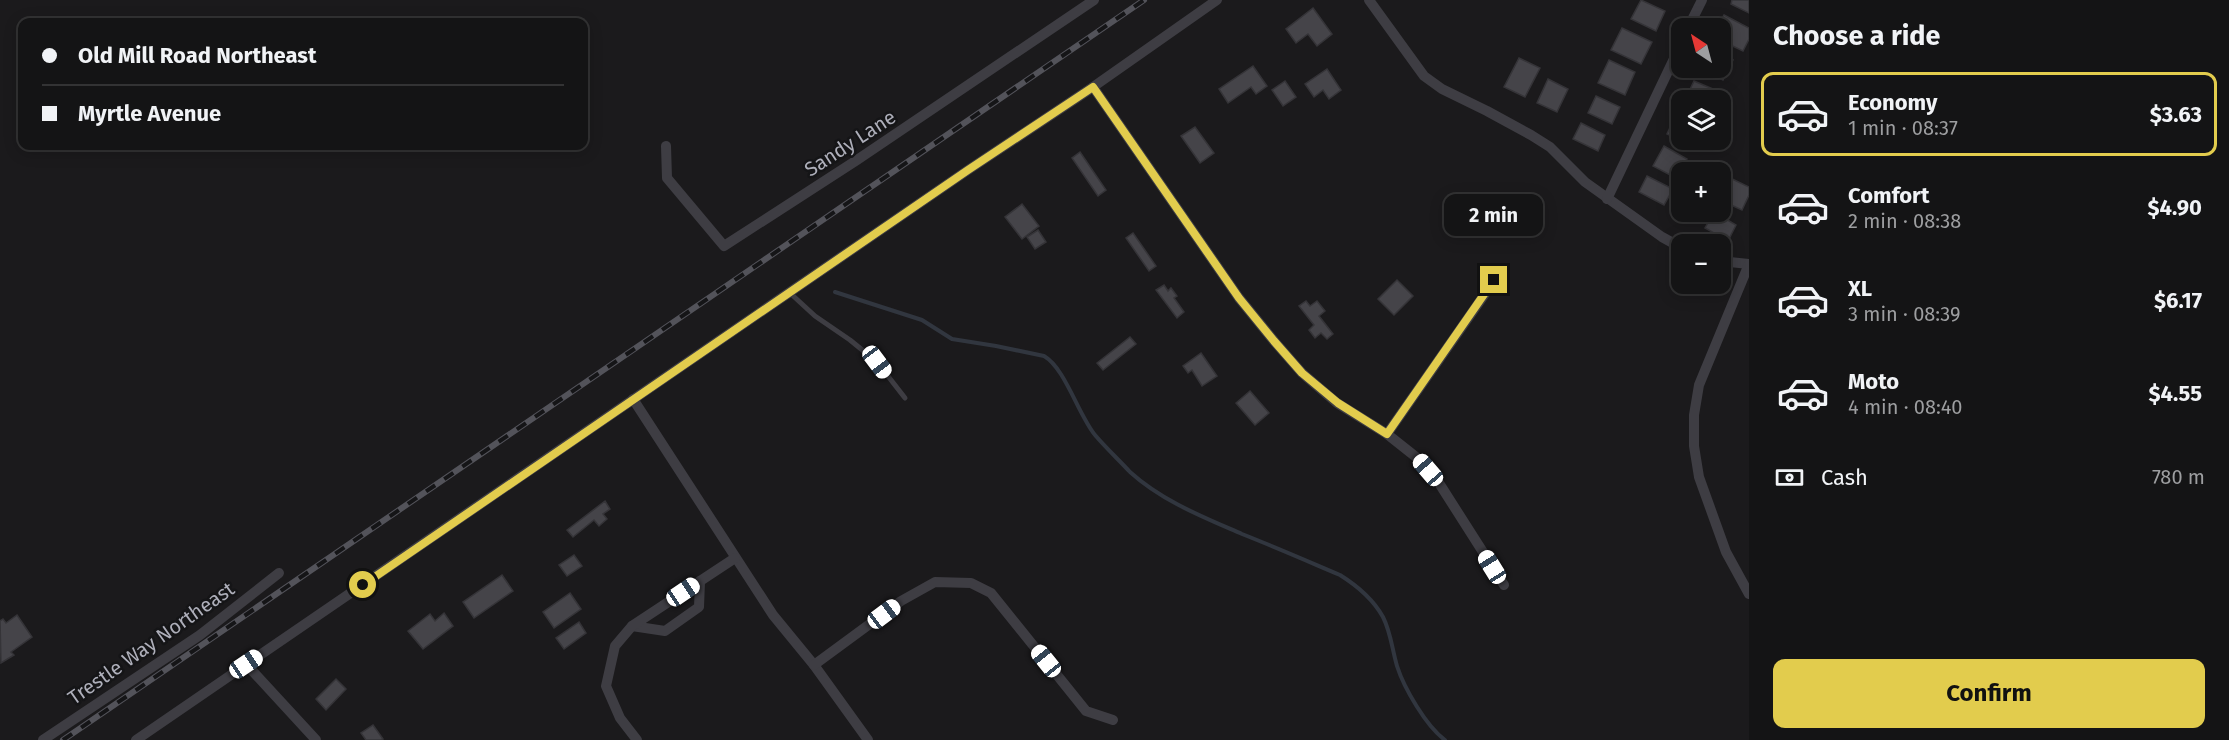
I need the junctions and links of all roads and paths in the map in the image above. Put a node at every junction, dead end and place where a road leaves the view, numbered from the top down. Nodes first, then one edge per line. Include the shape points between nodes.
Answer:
1 (1094, 0) edge
2 (1217, 0) edge
3 (1370, 0) edge
4 (1702, 0) edge
5 (1693, 18) edge
6 (1671, 65) edge
7 (1093, 87) junction
8 (666, 146) dead end
9 (1607, 199) junction
10 (1671, 242) edge
11 (1731, 262) edge
12 (1749, 264) edge
13 (1494, 280) dead end
14 (790, 293) junction
15 (904, 398) dead end
16 (633, 399) junction
17 (1387, 434) junction
18 (735, 558) junction
19 (279, 573) dead end
20 (700, 581) junction
21 (1504, 585) dead end
22 (1749, 594) edge
23 (632, 626) junction
24 (246, 664) junction
25 (814, 665) junction
26 (1113, 720) dead end
27 (43, 740) edge
28 (136, 740) edge
29 (316, 740) edge
30 (637, 740) edge
31 (868, 740) edge

1 - 8 street, Sandy Lane via 724,246 667,178
2 - 7 street
3 - 9 street via 1424,76 1550,147
4 - 5 street
6 - 9 street
7 - 14 street
7 - 17 street via 1239,298 1274,341 1302,373 1338,403
9 - 10 street
11 - 12 street
12 - 22 street via 1699,385 1694,415 1699,477 1726,552
13 - 17 street
14 - 15 lane via 877,362
14 - 16 street
16 - 18 street
16 - 24 street
17 - 21 street via 1416,457 1439,483
18 - 20 street
18 - 25 street via 773,615
19 - 27 street, Trestle Way Northeast via 201,635
20 - 23 street
20 - 23 street via 699,607 665,631
23 - 30 street via 615,646 606,687 620,718
24 - 28 street
24 - 29 street
25 - 26 street via 901,601 935,582 971,583 991,593 1086,711
25 - 31 street

